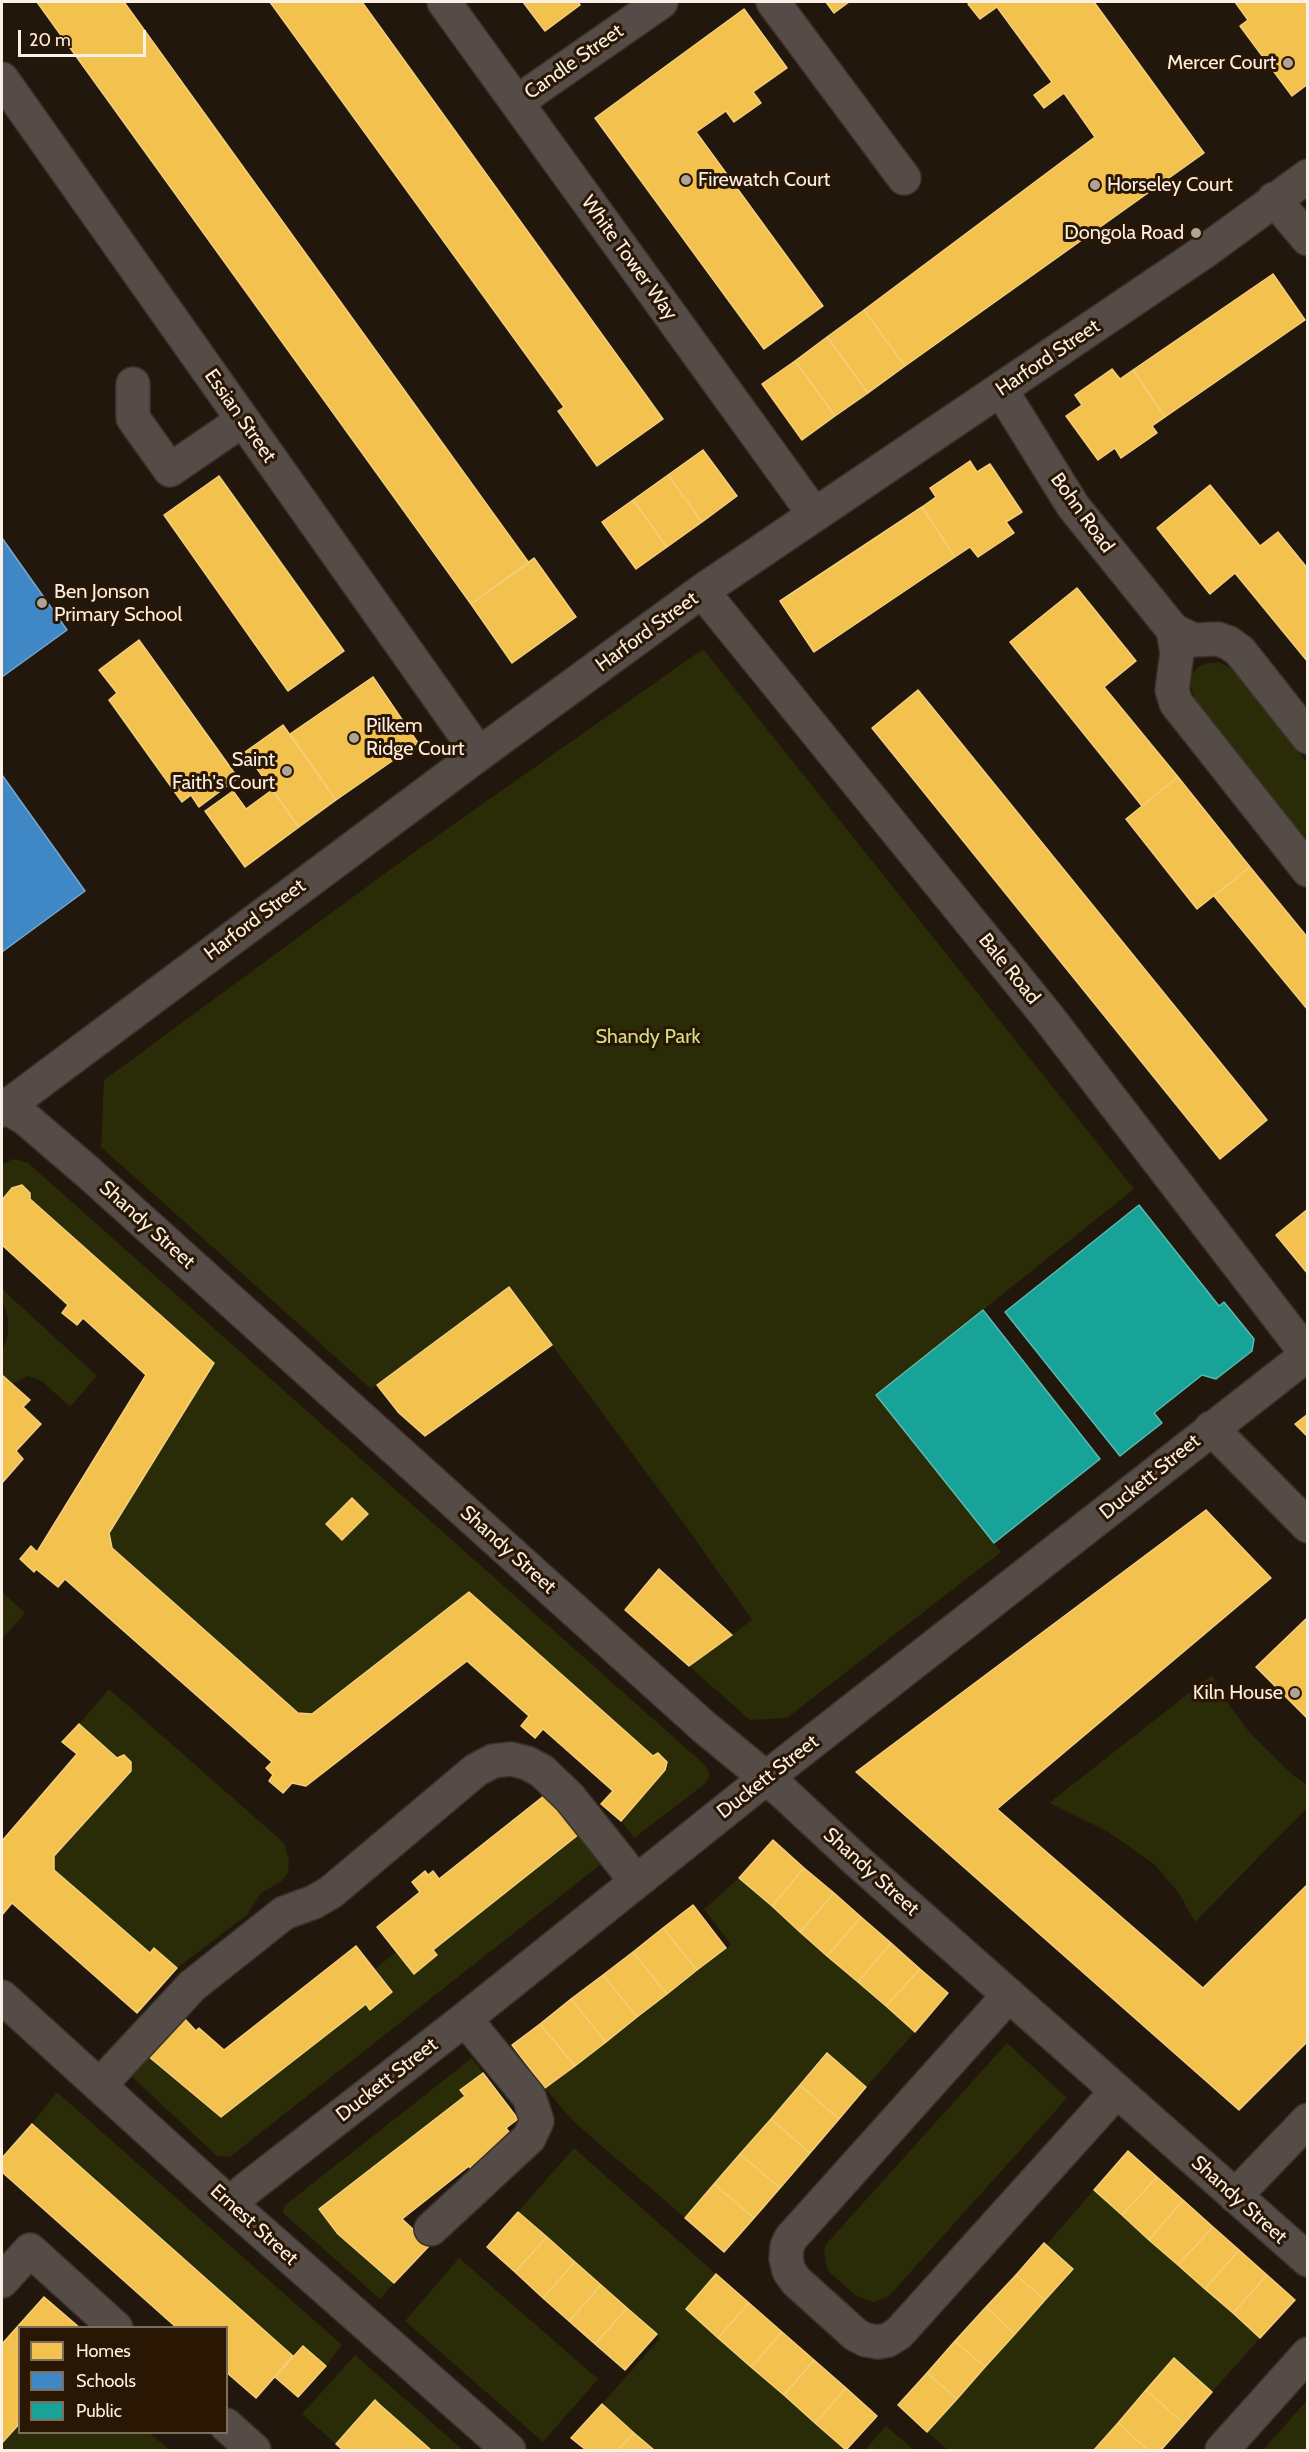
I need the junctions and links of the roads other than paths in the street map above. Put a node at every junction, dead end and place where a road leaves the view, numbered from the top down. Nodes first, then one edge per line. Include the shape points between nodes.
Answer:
1 (444, 2) edge
2 (662, 2) edge
3 (773, 2) edge
4 (2, 79) edge
5 (517, 102) junction
6 (1308, 176) edge
7 (904, 178) dead end
8 (1274, 199) junction
9 (1308, 239) edge
10 (133, 384) dead end
11 (1001, 390) junction
12 (243, 420) junction
13 (814, 514) junction
14 (702, 591) junction
15 (1173, 630) junction
16 (1308, 737) edge
17 (479, 753) junction
18 (1308, 870) edge
19 (3, 1107) edge
20 (1307, 1354) edge
21 (1211, 1428) junction
22 (1308, 1526) edge
23 (766, 1778) junction
24 (636, 1881) junction
25 (1009, 1995) junction
26 (2, 1997) edge
27 (465, 2019) junction
28 (100, 2085) junction
29 (1117, 2091) junction
30 (1308, 2120) edge
31 (1235, 2196) junction
32 (231, 2205) junction
33 (431, 2229) dead end
34 (1308, 2260) edge
35 (2, 2281) edge
36 (114, 2326) edge
37 (1308, 2354) edge
38 (228, 2427) edge
39 (254, 2451) edge
40 (509, 2451) edge
41 (1222, 2451) edge

1 - 5 street, White Tower Way
2 - 5 street, Candle Street
3 - 7 street
4 - 12 street, Essian Street
5 - 13 street, White Tower Way
6 - 8 street, Harford Street
8 - 9 street
8 - 11 street, Harford Street via 1208,249
10 - 12 street via 133,418 170,470
11 - 13 street, Harford Street
11 - 15 street, Bohn Road via 1073,506
12 - 17 street, Essian Street
13 - 14 street, Harford Street
14 - 17 street, Harford Street
14 - 20 street, Bale Road via 1043,1010
15 - 16 street via 1193,640 1218,639 1240,651
15 - 18 street via 1177,653 1172,690 1176,703
17 - 19 street, Harford Street
19 - 23 street, Shandy Street via 26,1119 89,1173 695,1719
20 - 21 street, Duckett Street
21 - 22 street
21 - 23 street, Duckett Street
23 - 24 street, Duckett Street
23 - 25 street, Shandy Street
24 - 27 street, Duckett Street
24 - 28 street via 570,1798 542,1771 511,1759 493,1761 477,1770 331,1892 284,1913 192,1986
25 - 29 street, Shandy Street
25 - 29 street via 787,2246 789,2271 796,2281 856,2335 878,2342 899,2333
26 - 28 street, Ernest Street
27 - 32 street, Duckett Street
27 - 33 street via 529,2097 537,2121 529,2138
28 - 32 street, Ernest Street
29 - 31 street, Shandy Street
30 - 31 street
31 - 34 street, Shandy Street
32 - 40 street, Ernest Street
35 - 36 street via 30,2250
37 - 41 street
38 - 39 street

